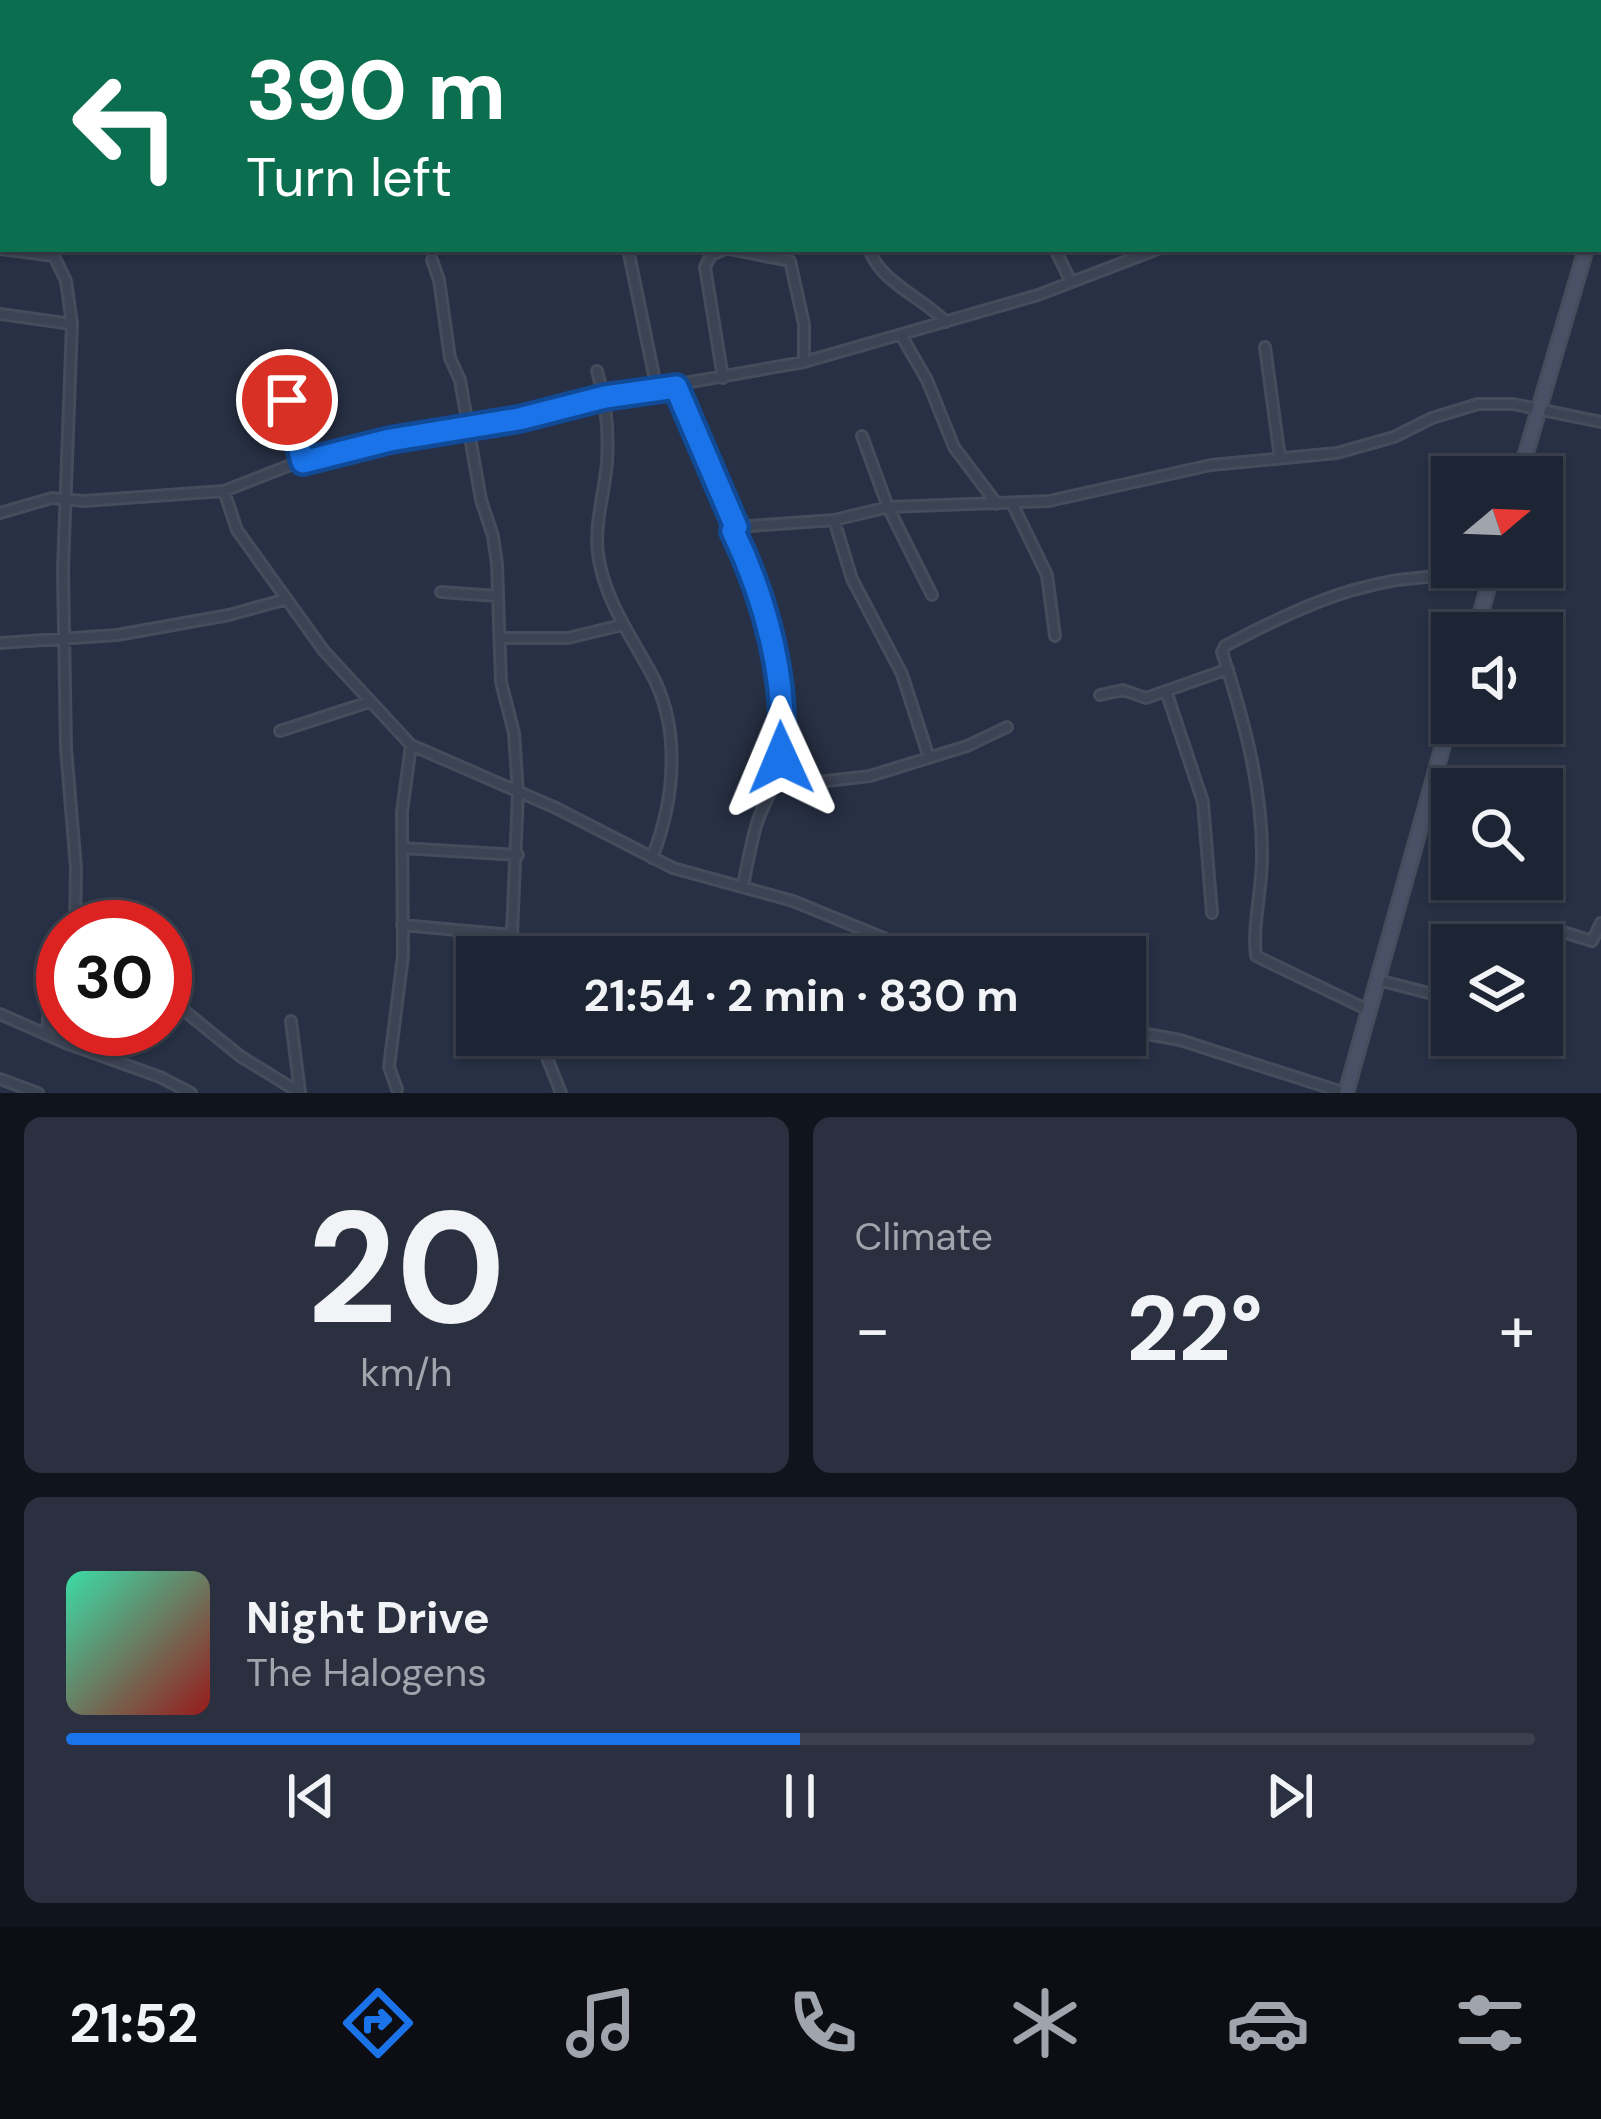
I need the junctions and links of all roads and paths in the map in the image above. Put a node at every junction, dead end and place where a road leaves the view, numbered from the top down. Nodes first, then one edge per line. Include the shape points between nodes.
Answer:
1 (23, 252) edge
2 (629, 252) edge
3 (719, 252) edge
4 (743, 252) edge
5 (870, 252) edge
6 (1056, 252) edge
7 (1150, 252) edge
8 (1585, 252) edge
9 (432, 260) dead end
10 (1071, 282) junction
11 (0, 314) edge
12 (946, 322) junction
13 (73, 324) junction
14 (901, 335) junction
15 (1264, 347) dead end
16 (804, 362) junction
17 (597, 370) dead end
18 (275, 372) dead end
19 (723, 377) junction
20 (676, 387) junction
21 (657, 390) junction
22 (605, 397) junction
23 (1538, 409) junction
24 (1601, 422) edge
25 (468, 427) junction
26 (862, 436) dead end
27 (1525, 456) edge
28 (1280, 459) junction
29 (303, 462) junction
30 (224, 491) junction
31 (63, 500) junction
32 (1012, 503) junction
33 (997, 504) junction
34 (889, 507) junction
35 (0, 513) edge
36 (834, 520) junction
37 (736, 527) junction
38 (1431, 575) edge
39 (441, 592) dead end
40 (932, 595) dead end
41 (496, 596) junction
42 (287, 598) junction
43 (622, 625) junction
44 (1055, 636) dead end
45 (499, 638) junction
46 (65, 640) junction
47 (0, 643) edge
48 (1228, 669) junction
49 (1166, 691) junction
50 (1100, 695) dead end
51 (369, 702) junction
52 (1007, 727) dead end
53 (280, 731) dead end
54 (1443, 744) edge
55 (411, 745) junction
56 (928, 758) junction
57 (775, 783) junction
58 (518, 793) junction
59 (402, 848) junction
60 (518, 855) junction
61 (652, 858) junction
62 (743, 886) junction
63 (75, 900) edge
64 (1212, 913) dead end
65 (1601, 923) edge
66 (402, 925) junction
67 (1563, 932) dead end
68 (513, 935) joint
69 (879, 936) edge
70 (1376, 980) junction
71 (1431, 994) edge
72 (1368, 1010) junction
73 (0, 1014) edge
74 (192, 1017) edge
75 (291, 1021) dead end
76 (36, 1028) edge
77 (1146, 1034) edge
78 (103, 1056) edge
79 (546, 1056) edge
80 (0, 1078) edge
81 (397, 1089) dead end
82 (38, 1093) edge
83 (191, 1093) edge
84 (300, 1093) edge
85 (561, 1093) edge
86 (1346, 1093) edge

1 - 13 street via 53,256
2 - 21 street
3 - 19 street via 705,267
4 - 16 street via 790,261
5 - 12 street via 880,271
6 - 10 street
7 - 10 street
8 - 23 main road
9 - 25 street
10 - 12 street
11 - 13 street
12 - 14 street
13 - 31 street
14 - 16 street
14 - 33 street via 954,447
15 - 28 street
16 - 19 street
17 - 22 street
18 - 29 street
19 - 20 street
20 - 21 street
20 - 37 street
21 - 22 street
22 - 25 street
22 - 43 street via 598,554
23 - 24 street
23 - 27 main road
23 - 28 street via 1463,406 1370,445
25 - 29 street
25 - 41 street via 493,536
26 - 34 street
28 - 32 street
29 - 30 street
30 - 31 street
30 - 42 street via 237,530
31 - 35 street
31 - 46 street
32 - 33 street
32 - 44 street via 1047,575
33 - 34 street
34 - 36 street
34 - 40 street
36 - 37 street
36 - 56 street via 852,579 902,674
37 - 57 street via 764,605 778,684
38 - 48 street via 1347,589 1292,610 1226,646
39 - 41 street
41 - 45 street
42 - 46 street
42 - 51 street
43 - 45 street via 568,638
43 - 61 street via 661,691 672,731 669,790
45 - 58 street
46 - 47 street
46 - 63 street
48 - 49 street
48 - 72 street via 1259,807 1256,956
49 - 50 street
49 - 64 street via 1198,779
51 - 53 street
51 - 55 street
52 - 56 street
54 - 70 main road
55 - 58 street
55 - 59 street
56 - 57 street via 848,780
57 - 62 street
58 - 60 street
58 - 61 street
59 - 60 street
59 - 66 street
60 - 68 street
61 - 62 street
62 - 69 street
65 - 67 street via 1592,940
66 - 68 street
66 - 81 street via 389,1066
70 - 71 street
70 - 72 main road
72 - 86 main road
73 - 76 street
74 - 84 street
75 - 84 street
77 - 86 street
78 - 83 street
79 - 85 street
80 - 82 street

